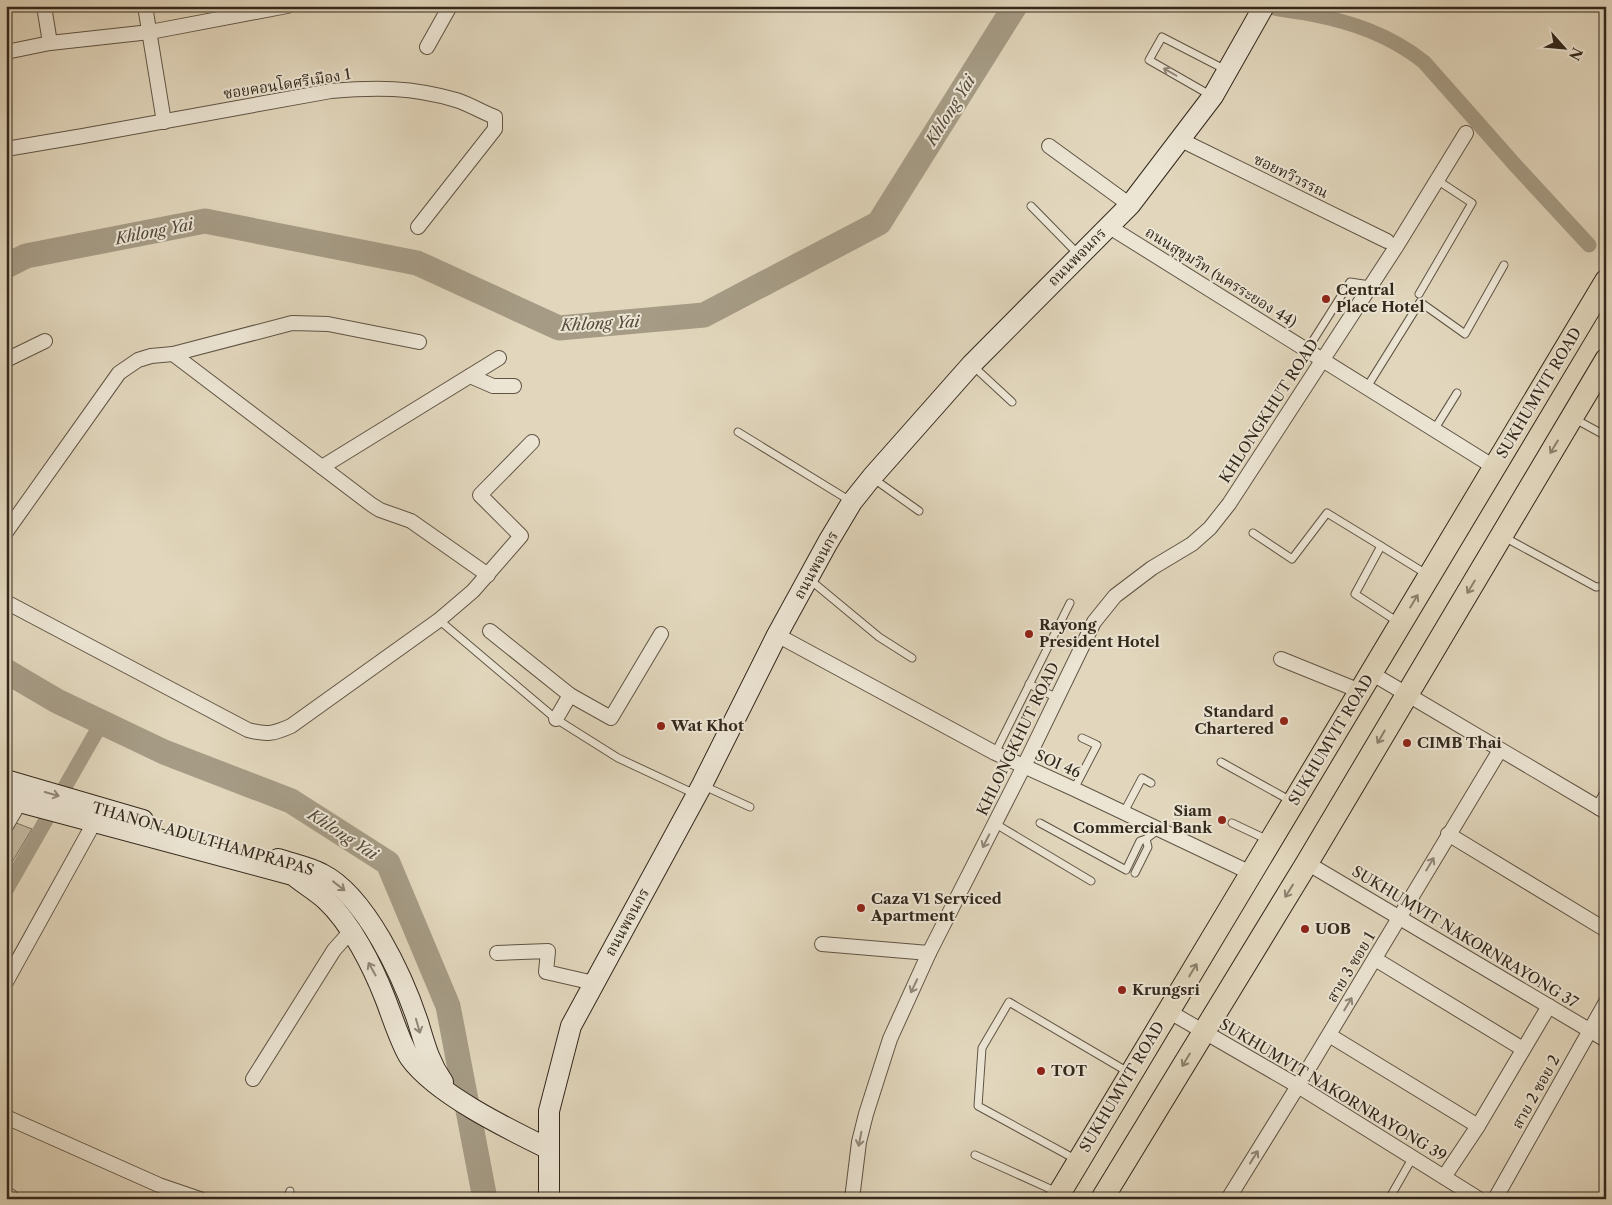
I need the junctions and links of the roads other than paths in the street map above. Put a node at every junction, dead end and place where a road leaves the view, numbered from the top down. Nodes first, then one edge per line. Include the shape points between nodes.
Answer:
1 (44, 6) edge
2 (145, 6) edge
3 (287, 6) edge
4 (450, 6) edge
5 (1264, 6) edge
6 (235, 11) edge
7 (150, 32) junction
8 (50, 43) junction
9 (427, 47) dead end
10 (6, 52) edge
11 (1227, 71) junction
12 (1213, 96) junction
13 (164, 122) junction
14 (1466, 134) dead end
15 (1181, 140) junction
16 (1049, 146) dead end
17 (6, 149) edge
18 (1437, 180) junction
19 (1130, 205) junction
20 (1031, 206) dead end
21 (1108, 226) junction
22 (418, 227) dead end
23 (1387, 241) dead end
24 (1079, 256) junction
25 (1504, 265) dead end
26 (1606, 281) edge
27 (1370, 286) junction
28 (1419, 294) dead end
29 (45, 341) dead end
30 (419, 342) dead end
31 (1307, 350) junction
32 (173, 354) junction
33 (499, 358) dead end
34 (1322, 359) junction
35 (6, 360) edge
36 (1606, 360) edge
37 (972, 364) junction
38 (470, 376) junction
39 (514, 386) dead end
40 (1367, 388) junction
41 (1457, 393) dead end
42 (1012, 402) dead end
43 (1572, 417) junction
44 (1434, 430) junction
45 (738, 432) dead end
46 (1606, 436) edge
47 (532, 442) dead end
48 (1494, 467) junction
49 (322, 468) junction
50 (872, 477) junction
51 (852, 502) junction
52 (919, 511) dead end
53 (6, 532) edge
54 (1253, 533) dead end
55 (1501, 536) junction
56 (1381, 546) junction
57 (488, 575) junction
58 (1429, 576) junction
59 (809, 579) junction
60 (1606, 586) edge
61 (6, 602) edge
62 (1070, 603) dead end
63 (439, 620) junction
64 (1401, 623) junction
65 (490, 631) dead end
66 (661, 634) dead end
67 (777, 635) junction
68 (912, 658) dead end
69 (1281, 659) dead end
70 (1365, 682) junction
71 (1029, 684) junction
72 (570, 695) junction
73 (1406, 695) junction
74 (1057, 698) junction
75 (556, 720) junction
76 (1082, 738) dead end
77 (1500, 750) junction
78 (995, 753) junction
79 (1221, 762) dead end
80 (1024, 766) junction
81 (6, 780) edge
82 (1152, 783) dead end
83 (1074, 788) junction
84 (699, 790) junction
85 (22, 797) edge
86 (1294, 802) junction
87 (1603, 805) edge
88 (750, 807) dead end
89 (74, 808) junction
90 (1124, 812) junction
91 (95, 821) junction
92 (994, 823) junction
93 (1040, 823) dead end
94 (1232, 823) dead end
95 (6, 826) edge
96 (1159, 829) junction
97 (1448, 834) junction
98 (1146, 839) junction
99 (1270, 841) junction
100 (1307, 863) junction
101 (1135, 873) dead end
102 (1251, 873) junction
103 (1091, 881) dead end
104 (1400, 917) junction
105 (1606, 930) edge
106 (351, 931) junction
107 (822, 944) dead end
108 (497, 953) dead end
109 (929, 953) junction
110 (1375, 959) junction
111 (6, 982) edge
112 (594, 984) junction
113 (408, 998) junction
114 (1606, 1002) edge
115 (388, 1004) junction
116 (1549, 1006) junction
117 (1168, 1011) junction
118 (1589, 1030) junction
119 (1203, 1031) junction
120 (1329, 1035) junction
121 (1606, 1040) edge
122 (1523, 1049) junction
123 (1130, 1073) junction
124 (253, 1079) dead end
125 (1298, 1086) junction
126 (453, 1096) junction
127 (6, 1117) edge
128 (1478, 1126) junction
129 (549, 1149) junction
130 (975, 1155) dead end
131 (1413, 1157) junction
132 (1078, 1160) junction
133 (1444, 1177) junction
134 (290, 1191) dead end
135 (1058, 1196) edge
136 (6, 1198) edge
137 (12, 1199) edge
138 (200, 1199) edge
139 (287, 1199) edge
140 (549, 1199) edge
141 (852, 1199) edge
142 (1102, 1199) edge
143 (1228, 1199) edge
144 (1389, 1199) edge
145 (1479, 1199) edge
146 (1495, 1199) edge

1 - 8 street
2 - 7 street
3 - 6 street
4 - 9 street
5 - 11 street, ถนนพจนกร
6 - 7 street
7 - 8 street
7 - 13 street
8 - 10 street
11 - 12 street, ถนนพจนกร
12 -> 11 lane via 1149,60 1162,36
12 - 15 street, ถนนพจนกร
13 - 17 street, ซอยคอนโดศรีเมือง 1
13 - 22 street, ซอยคอนโดศรีเมือง 1 via 331,91 367,88 398,88 425,93 458,101 495,117 495,129
14 - 18 street, KHLONGKHUT ROAD
15 - 19 street, ถนนพจนกร
15 - 23 street, ซอยทวีวรรณ
16 - 19 street
18 - 27 street, KHLONGKHUT ROAD
18 - 28 lane via 1472,203
19 - 21 street, ถนนพจนกร
20 - 24 lane
21 - 24 street, ถนนพจนกร
21 - 31 street, ถนนสุขุมวิท (นครระยอง 44)
24 - 37 street, ถนนพจนกร
25 - 40 lane via 1465,334 1420,302
26 - 48 main road, SUKHUMVIT ROAD
27 - 31 lane via 1350,282
27 - 34 street, KHLONGKHUT ROAD
29 - 35 street
30 - 32 street via 328,324 292,323
31 - 34 street, ถนนสุขุมวิท (นครระยอง 44)
32 - 49 street
32 - 53 street via 138,360 120,373
33 - 38 street
34 - 40 street, ถนนสุขุมวิท (นครระยอง 44)
34 - 74 street, KHLONGKHUT ROAD via 1229,504 1210,528 1192,544 1132,582 1115,596 1094,622
36 - 43 main road
37 - 42 lane
37 - 50 street, ถนนพจนกร
38 - 39 street via 493,386
38 - 49 street
40 - 44 street, ถนนสุขุมวิท (นครระยอง 44)
41 - 44 lane
43 - 46 lane
43 -> 55 main road
44 - 48 street, ถนนสุขุมวิท (นครระยอง 44)
45 - 51 lane
47 - 57 street via 480,495 521,536
48 - 58 main road, SUKHUMVIT ROAD
49 - 57 street via 380,510 410,522
50 - 51 street, ถนนพจนกร
50 - 52 lane
51 - 59 street, ถนนพจนกร
54 - 56 lane via 1292,559 1327,513
55 - 60 lane via 1596,587
55 -> 73 main road
56 - 58 lane
56 - 64 lane via 1355,594
57 - 63 street
64 -> 58 main road, SUKHUMVIT ROAD
59 - 67 street, ถนนพจนกร
59 - 68 lane via 879,637
61 - 63 street via 216,714 262,734 274,734 291,726
62 - 71 lane
63 - 75 lane
64 - 70 main road, SUKHUMVIT ROAD
65 - 72 street
66 - 72 street via 611,718
67 - 78 street, SOI 46
67 - 84 street, ถนนพจนกร
69 - 70 street
70 - 73 street
70 - 86 main road, SUKHUMVIT ROAD
71 - 74 lane
71 - 78 lane
72 - 75 street
73 - 77 street
73 -> 100 main road
74 - 80 street, KHLONGKHUT ROAD
75 - 84 lane via 618,758
76 - 83 lane via 1097,745
77 - 87 street
77 - 97 street, สาย 3 ซอย 1
78 - 80 street, SOI 46
79 - 86 lane
80 - 83 street, SOI 46
80 - 92 street, KHLONGKHUT ROAD
81 - 85 street, THANON ADULTHAMPRAPAS
82 - 90 lane via 1142,778
83 - 90 street, SOI 46
84 - 88 lane
84 - 112 street, ถนนพจนกร
85 - 89 street, THANON ADULTHAMPRAPAS
85 - 95 street
86 - 99 main road, SUKHUMVIT ROAD
89 - 91 street, THANON ADULTHAMPRAPAS
89 -> 113 street, THANON ADULTHAMPRAPAS via 322,874 346,892 367,919 382,942
90 - 96 street, SOI 46
91 - 106 street, THANON ADULTHAMPRAPAS via 293,875 326,901
91 - 111 street
92 - 103 lane
92 -> 109 street, KHLONGKHUT ROAD
93 - 98 lane via 1126,870 1140,841
94 - 99 lane
96 - 98 lane
96 - 102 street, SOI 46
104 -> 97 street, สาย 3 ซอย 1
97 - 105 street
98 - 101 lane via 1148,847
99 - 102 main road, SUKHUMVIT ROAD
100 - 104 street, SUKHUMVIT NAKORNRAYONG 37
100 -> 119 main road
117 -> 102 main road, SUKHUMVIT ROAD
104 - 110 street, สาย 3 ซอย 1
104 - 116 street, SUKHUMVIT NAKORNRAYONG 37
115 -> 106 street, THANON ADULTHAMPRAPAS
106 - 124 street via 334,950
107 - 109 street
108 - 112 street via 548,951 546,972
109 -> 141 street, KHLONGKHUT ROAD via 890,1039 875,1081 859,1142
120 -> 110 street, สาย 3 ซอย 1
110 - 122 street
112 - 129 street, ถนนพจนกร via 571,1026 549,1111
113 - 115 street
113 -> 126 street, THANON ADULTHAMPRAPAS via 434,1069
114 - 118 street, สาย 2 ซอย 2
115 - 126 street, THANON ADULTHAMPRAPAS via 409,1056 425,1076
116 - 118 street, SUKHUMVIT NAKORNRAYONG 37
116 - 122 street
117 - 119 street, SUKHUMVIT NAKORNRAYONG 39
117 - 123 main road, SUKHUMVIT ROAD
118 - 121 street, SUKHUMVIT NAKORNRAYONG 37
118 - 146 street, สาย 2 ซอย 2
119 - 125 street, SUKHUMVIT NAKORNRAYONG 39
119 -> 142 main road
120 - 125 street, สาย 3 ซอย 1
120 - 128 street
122 - 128 street
123 - 132 main road, SUKHUMVIT ROAD
123 - 132 lane via 1009,1002 982,1048 978,1106
125 - 131 street, SUKHUMVIT NAKORNRAYONG 39
143 -> 125 street, สาย 3 ซอย 1
126 - 129 street, THANON ADULTHAMPRAPAS
127 - 138 street
128 - 133 street
129 - 140 street, ถนนพจนกร
130 - 135 lane
131 - 133 street, SUKHUMVIT NAKORNRAYONG 39
131 - 144 lane
132 - 135 main road, SUKHUMVIT ROAD
133 - 145 street, SUKHUMVIT NAKORNRAYONG 39
134 - 139 lane
136 - 137 street via 10,1196

